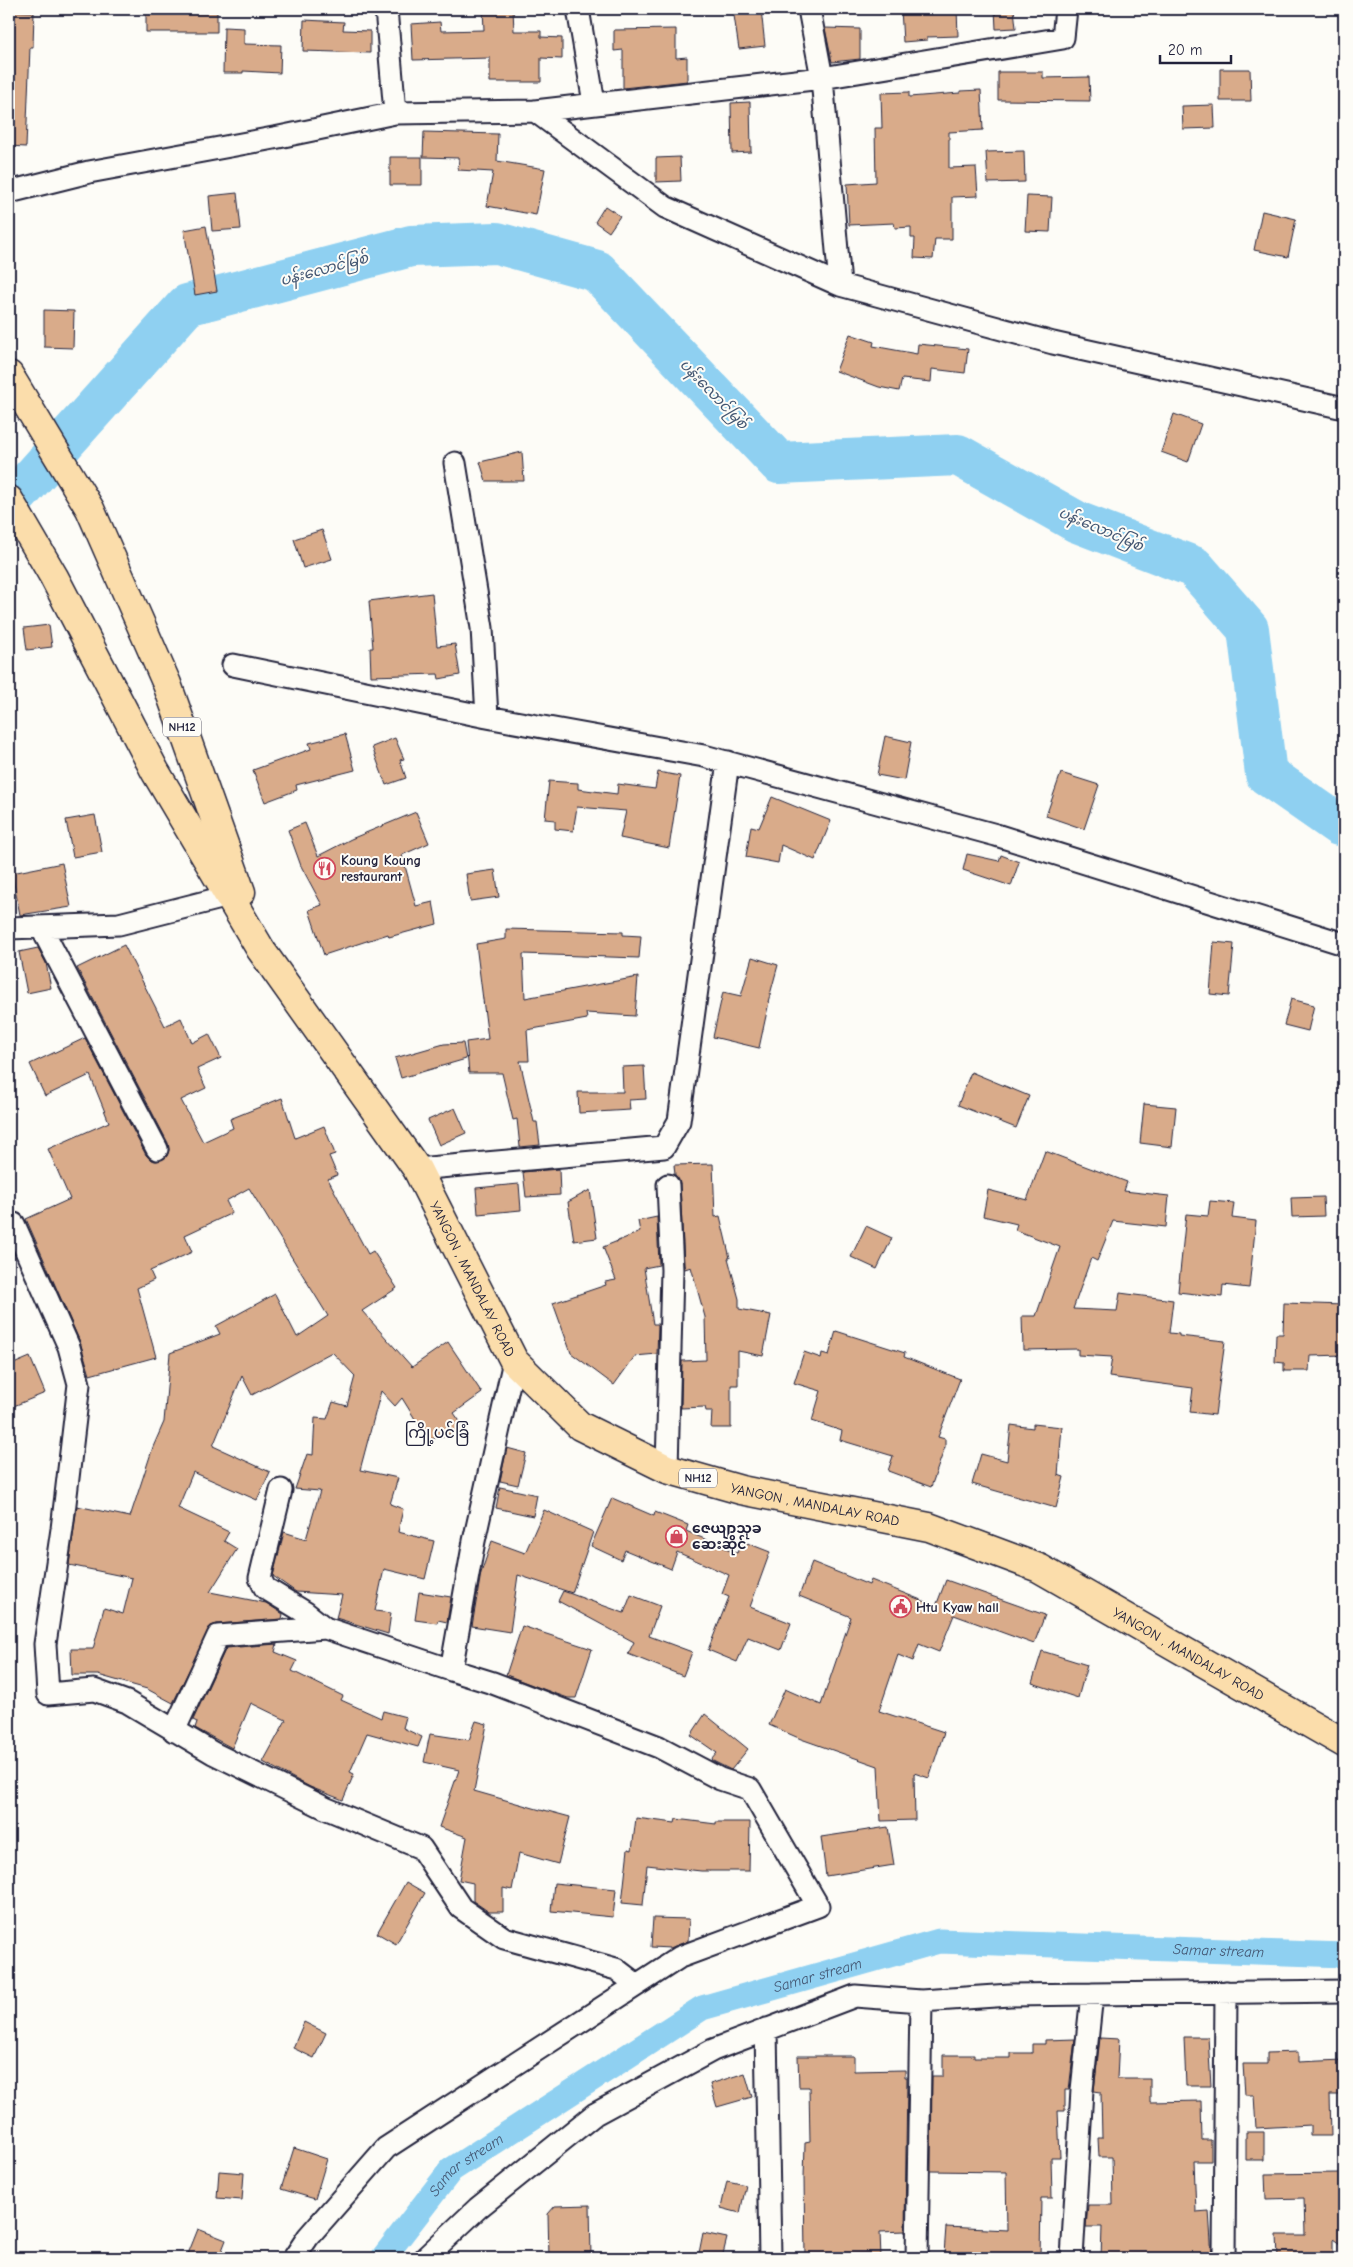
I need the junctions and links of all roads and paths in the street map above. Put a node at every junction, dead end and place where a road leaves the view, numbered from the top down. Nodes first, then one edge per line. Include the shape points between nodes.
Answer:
1 (386, 9) edge
2 (578, 9) edge
3 (809, 9) edge
4 (1066, 9) edge
5 (822, 78) junction
6 (594, 102) junction
7 (536, 110) junction
8 (395, 113) junction
9 (9, 192) edge
10 (840, 285) junction
11 (9, 376) edge
12 (1344, 408) edge
13 (455, 463) dead end
14 (9, 500) edge
15 (233, 665) dead end
16 (487, 717) junction
17 (728, 762) junction
18 (229, 896) junction
19 (41, 927) junction
20 (9, 928) edge
21 (1344, 944) edge
22 (261, 950) junction
23 (157, 1149) dead end
24 (417, 1169) junction
25 (668, 1185) dead end
26 (14, 1224) dead end
27 (514, 1361) junction
28 (667, 1469) junction
29 (281, 1490) dead end
30 (325, 1628) junction
31 (451, 1670) junction
32 (174, 1731) junction
33 (1344, 1743) edge
34 (637, 1985) junction
35 (1344, 1991) edge
36 (1226, 1992) junction
37 (1092, 1994) junction
38 (921, 2001) junction
39 (766, 2029) junction
40 (294, 2258) edge
41 (425, 2258) edge
42 (770, 2258) edge
43 (918, 2258) edge
44 (1072, 2258) edge
45 (1224, 2258) edge

1 - 8 street
2 - 6 street
3 - 5 street
4 - 5 street via 1063,38
5 - 6 street
5 - 10 street
6 - 7 street
7 - 8 street
7 - 10 street via 665,207
8 - 9 street via 90,172
10 - 12 street via 1053,343
11 - 22 highway, NH12 via 90,508 167,684
13 - 16 street via 482,628
14 - 18 highway, NH12 via 54,576 156,771
15 - 16 street
16 - 17 street
17 - 21 street via 996,835
17 - 24 street via 679,1122 664,1147
18 - 19 street via 119,924
18 - 22 highway, NH12
19 - 20 street
19 - 23 street
22 - 24 highway, YANGON , MANDALAY ROAD / NH12
24 - 27 highway, YANGON , MANDALAY ROAD / NH12
25 - 28 street via 672,1270
26 - 32 street via 68,1347 79,1384 45,1644 48,1694 94,1690 127,1702
27 - 28 highway, YANGON , MANDALAY ROAD / NH12 via 580,1426
27 - 31 street via 474,1541
28 - 33 highway, YANGON , MANDALAY ROAD / NH12 via 741,1490 929,1527 1039,1568
29 - 30 street via 260,1578 265,1588
30 - 31 street
30 - 32 street via 218,1636
31 - 34 street via 659,1747 720,1780 750,1789 818,1906 680,1958
32 - 34 street via 324,1808 421,1848 461,1908 504,1938 616,1969
34 - 40 street via 386,2148 308,2237
35 - 36 street
36 - 37 street
36 - 45 street
37 - 38 street
37 - 44 street via 1082,2090
38 - 39 street via 855,1996
38 - 43 street
39 - 41 street via 713,2050 595,2114 478,2208
39 - 42 street

